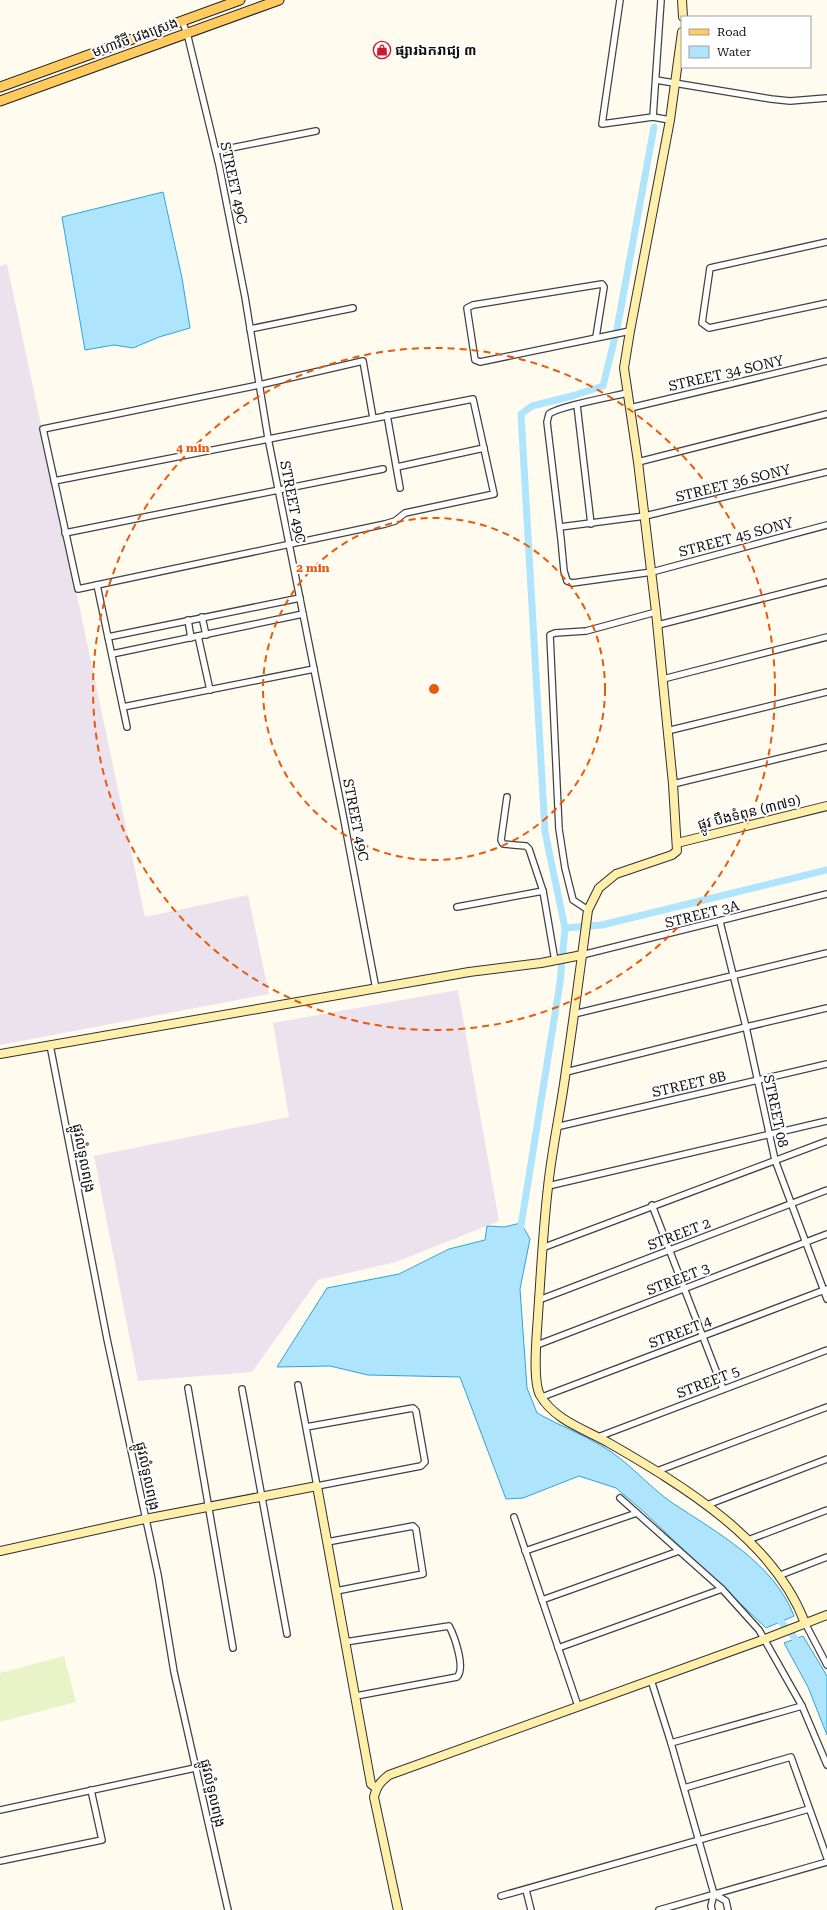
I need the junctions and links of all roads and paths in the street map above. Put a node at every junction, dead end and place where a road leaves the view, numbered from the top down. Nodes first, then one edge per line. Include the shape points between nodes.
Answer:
1 (240, 0) edge
2 (279, 0) edge
3 (620, 0) edge
4 (661, 0) edge
5 (682, 0) edge
6 (683, 16) edge
7 (182, 21) junction
8 (187, 33) junction
9 (681, 39) edge
10 (656, 80) junction
11 (675, 83) junction
12 (0, 87) edge
13 (827, 98) edge
14 (0, 101) edge
15 (653, 117) junction
16 (670, 120) junction
17 (316, 131) dead end
18 (216, 151) junction
19 (827, 242) edge
20 (827, 303) edge
21 (353, 308) dead end
22 (250, 329) junction
23 (627, 331) junction
24 (599, 337) junction
25 (827, 361) edge
26 (259, 385) junction
27 (627, 393) junction
28 (577, 405) junction
29 (630, 408) junction
30 (827, 414) edge
31 (387, 415) junction
32 (373, 418) junction
33 (268, 438) junction
34 (484, 448) junction
35 (638, 462) junction
36 (397, 467) junction
37 (383, 469) dead end
38 (827, 472) edge
39 (54, 481) junction
40 (400, 488) dead end
41 (278, 490) junction
42 (645, 516) junction
43 (591, 524) junction
44 (827, 525) edge
45 (560, 527) junction
46 (65, 532) junction
47 (289, 544) junction
48 (652, 572) junction
49 (827, 582) edge
50 (97, 585) junction
51 (300, 598) junction
52 (656, 612) junction
53 (303, 614) junction
54 (202, 617) junction
55 (188, 620) junction
56 (658, 625) junction
57 (206, 635) junction
58 (198, 636) junction
59 (108, 637) junction
60 (827, 637) edge
61 (191, 638) junction
62 (112, 654) junction
63 (314, 669) junction
64 (663, 679) junction
65 (210, 690) junction
66 (827, 692) edge
67 (123, 707) junction
68 (127, 727) dead end
69 (667, 731) junction
70 (827, 747) edge
71 (673, 784) junction
72 (507, 797) dead end
73 (827, 806) edge
74 (677, 843) junction
75 (542, 891) junction
76 (827, 894) edge
77 (457, 908) dead end
78 (588, 910) junction
79 (720, 922) junction
80 (827, 954) edge
81 (582, 955) junction
82 (556, 961) junction
83 (734, 976) junction
84 (376, 988) junction
85 (827, 1008) edge
86 (574, 1014) junction
87 (746, 1027) junction
88 (50, 1045) junction
89 (0, 1054) edge
90 (827, 1064) edge
91 (566, 1072) junction
92 (758, 1080) junction
93 (827, 1121) edge
94 (556, 1127) junction
95 (770, 1135) junction
96 (827, 1141) edge
97 (775, 1160) junction
98 (548, 1186) junction
99 (827, 1190) edge
100 (790, 1204) junction
101 (652, 1205) junction
102 (827, 1234) edge
103 (805, 1243) junction
104 (542, 1248) junction
105 (670, 1250) junction
106 (684, 1289) junction
107 (825, 1290) edge
108 (827, 1299) edge
109 (539, 1300) junction
110 (702, 1336) junction
111 (536, 1345) junction
112 (827, 1350) edge
113 (298, 1384) dead end
114 (188, 1388) dead end
115 (242, 1389) dead end
116 (723, 1389) junction
117 (542, 1397) junction
118 (827, 1407) edge
119 (306, 1428) junction
120 (598, 1436) junction
121 (827, 1459) edge
122 (657, 1470) junction
123 (317, 1486) junction
124 (262, 1497) junction
125 (620, 1498) dead end
126 (707, 1505) junction
127 (210, 1506) junction
128 (827, 1510) edge
129 (637, 1513) junction
130 (514, 1517) dead end
131 (145, 1519) junction
132 (748, 1540) junction
133 (328, 1542) junction
134 (0, 1551) edge
135 (526, 1551) junction
136 (679, 1551) junction
137 (827, 1557) edge
138 (778, 1576) junction
139 (722, 1590) junction
140 (336, 1591) junction
141 (542, 1600) junction
142 (827, 1614) edge
143 (805, 1623) junction
144 (287, 1634) dead end
145 (765, 1639) junction
146 (345, 1642) junction
147 (234, 1648) dead end
148 (558, 1648) junction
149 (827, 1665) edge
150 (651, 1680) junction
151 (356, 1696) junction
152 (578, 1706) junction
153 (802, 1706) junction
154 (671, 1743) junction
155 (827, 1765) edge
156 (195, 1768) junction
157 (376, 1788) junction
158 (684, 1788) junction
159 (91, 1790) junction
160 (809, 1809) junction
161 (0, 1810) edge
162 (699, 1840) junction
163 (827, 1858) edge
164 (0, 1862) edge
165 (827, 1862) edge
166 (526, 1890) junction
167 (714, 1894) junction
168 (501, 1896) dead end
169 (228, 1910) edge
170 (398, 1910) edge
171 (531, 1910) edge
172 (659, 1910) edge
173 (712, 1910) edge
174 (728, 1910) edge

1 - 7 main road, មហាវិថី វេងស្រេង
2 - 8 main road, មហាវិថី វេងស្រេង
3 - 15 street via 602,124
4 - 10 street
5 - 6 street
7 - 8 street, STREET 49C
7 - 12 main road, មហាវិថី វេងស្រេង
8 - 14 main road, មហាវិថី វេងស្រេង
8 - 18 street, STREET 49C
9 - 11 street
10 - 11 street
10 - 15 street
11 - 13 street via 771,100
11 - 16 street
15 - 16 street
16 - 23 street
17 - 18 street
18 - 22 street, STREET 49C
19 - 20 street via 710,268 702,323 709,328
21 - 22 street
22 - 26 street, STREET 49C
23 - 24 street
23 - 27 street via 624,368
24 - 24 street via 604,287 602,284 467,308 475,360 480,362
25 - 29 street, STREET 34 SONY
26 - 32 street via 363,361
26 - 33 street, STREET 49C
26 - 39 street via 43,429
27 - 28 street
27 - 29 street
28 - 43 street
28 - 45 street via 552,411 547,422
29 - 35 street
30 - 35 street
31 - 32 street
31 - 34 street via 474,399
31 - 36 street
32 - 33 street
33 - 39 street
33 - 41 street, STREET 49C
34 - 36 street
34 - 47 street via 493,495 405,513 395,521 385,524
35 - 42 street
36 - 40 street
37 - 41 street
38 - 42 street, STREET 36 SONY
39 - 46 street
41 - 46 street
41 - 47 street, STREET 49C
42 - 43 street, STREET 36 SONY
42 - 48 street
43 - 45 street, STREET 36 SONY
44 - 48 street, STREET 45 SONY
45 - 48 street, STREET 45 SONY via 567,581 572,583
46 - 50 street via 78,589
47 - 50 street
47 - 51 street, STREET 49C
48 - 52 street
49 - 56 street
50 - 59 street
51 - 53 street, STREET 49C
51 - 54 street
52 - 56 street
52 - 78 street via 586,631 550,635 559,829 573,900
53 - 57 street
53 - 63 street, STREET 49C
54 - 55 street
54 - 57 street
55 - 59 street
55 - 61 street
56 - 64 street
57 - 58 street
58 - 61 street
58 - 65 street
59 - 62 street
60 - 64 street
61 - 62 street
62 - 67 street
63 - 65 street
63 - 84 street, STREET 49C
64 - 69 street
65 - 67 street
66 - 69 street
67 - 68 street
69 - 71 street
70 - 71 street
71 - 74 street
72 - 75 street via 501,840 503,844 526,846 530,849
73 - 74 street, ផ្លូវ បឹងទំពុន (៣៧១)
74 - 78 street via 677,851 672,855 616,874 605,881 594,895
75 - 77 street
75 - 82 street
76 - 79 street, STREET 3A
78 - 81 street
79 - 81 street, STREET 3A
79 - 83 street, STREET 08
80 - 83 street
81 - 82 street
81 - 86 street
82 - 84 street via 469,972
83 - 86 street
83 - 87 street, STREET 08
84 - 88 street
85 - 87 street
86 - 91 street
87 - 91 street
87 - 92 street, STREET 08
88 - 89 street
88 - 131 street, ផ្លូវលំទួលពង្រ
90 - 92 street, STREET 8B
91 - 94 street
92 - 94 street, STREET 8B
92 - 95 street, STREET 08
93 - 95 street
94 - 98 street
95 - 97 street, STREET 08
95 - 98 street
96 - 97 street
97 - 100 street, STREET 08
97 - 101 street
98 - 104 street
99 - 100 street, STREET 2
100 - 103 street, STREET 08
100 - 105 street, STREET 2
101 - 104 street
101 - 105 street
102 - 103 street, STREET 3
103 - 106 street, STREET 3
103 - 107 street, STREET 08
104 - 109 street
105 - 106 street
105 - 109 street, STREET 2
106 - 110 street
106 - 111 street, STREET 3
107 - 108 street, STREET 08
107 - 110 street, STREET 4
109 - 111 street
110 - 116 street
110 - 117 street, STREET 4
111 - 117 street via 538,1387
112 - 116 street, STREET 5
113 - 119 street
114 - 127 street
115 - 124 street
116 - 120 street, STREET 5
117 - 120 street via 551,1409 566,1420
118 - 122 street
119 - 123 street
119 - 123 street via 409,1408 416,1411 424,1465
120 - 122 street
121 - 126 street
122 - 126 street
123 - 124 street
123 - 133 street
124 - 127 street
124 - 144 street
125 - 129 street
126 - 132 street
127 - 131 street
127 - 147 street
128 - 132 street
129 - 135 street
129 - 136 street
130 - 135 street
131 - 134 street
131 - 156 street, ផ្លូវលំទួលពង្រ
132 - 138 street
133 - 140 street
133 - 140 street via 413,1526 419,1543 423,1574
135 - 141 street
136 - 139 street
136 - 141 street
137 - 138 street
138 - 143 street via 799,1606
139 - 145 street
139 - 148 street
140 - 146 street
141 - 148 street
142 - 143 street
143 - 145 street
143 - 149 street
145 - 150 street
145 - 153 street
146 - 151 street
146 - 151 street via 448,1626 461,1663 457,1677
148 - 152 street
150 - 152 street
150 - 154 street
151 - 157 street via 371,1784
152 - 157 street via 389,1776
153 - 154 street
153 - 155 street
154 - 158 street
156 - 159 street
156 - 169 street, ផ្លូវលំទួលពង្រ
157 - 170 street via 374,1797
158 - 160 street via 790,1757
158 - 162 street
159 - 161 street
159 - 164 street via 102,1840
160 - 162 street
160 - 163 street
162 - 166 street
162 - 167 street
165 - 167 street
166 - 168 street
166 - 171 street
167 - 172 street
167 - 173 street
167 - 174 street via 726,1901

